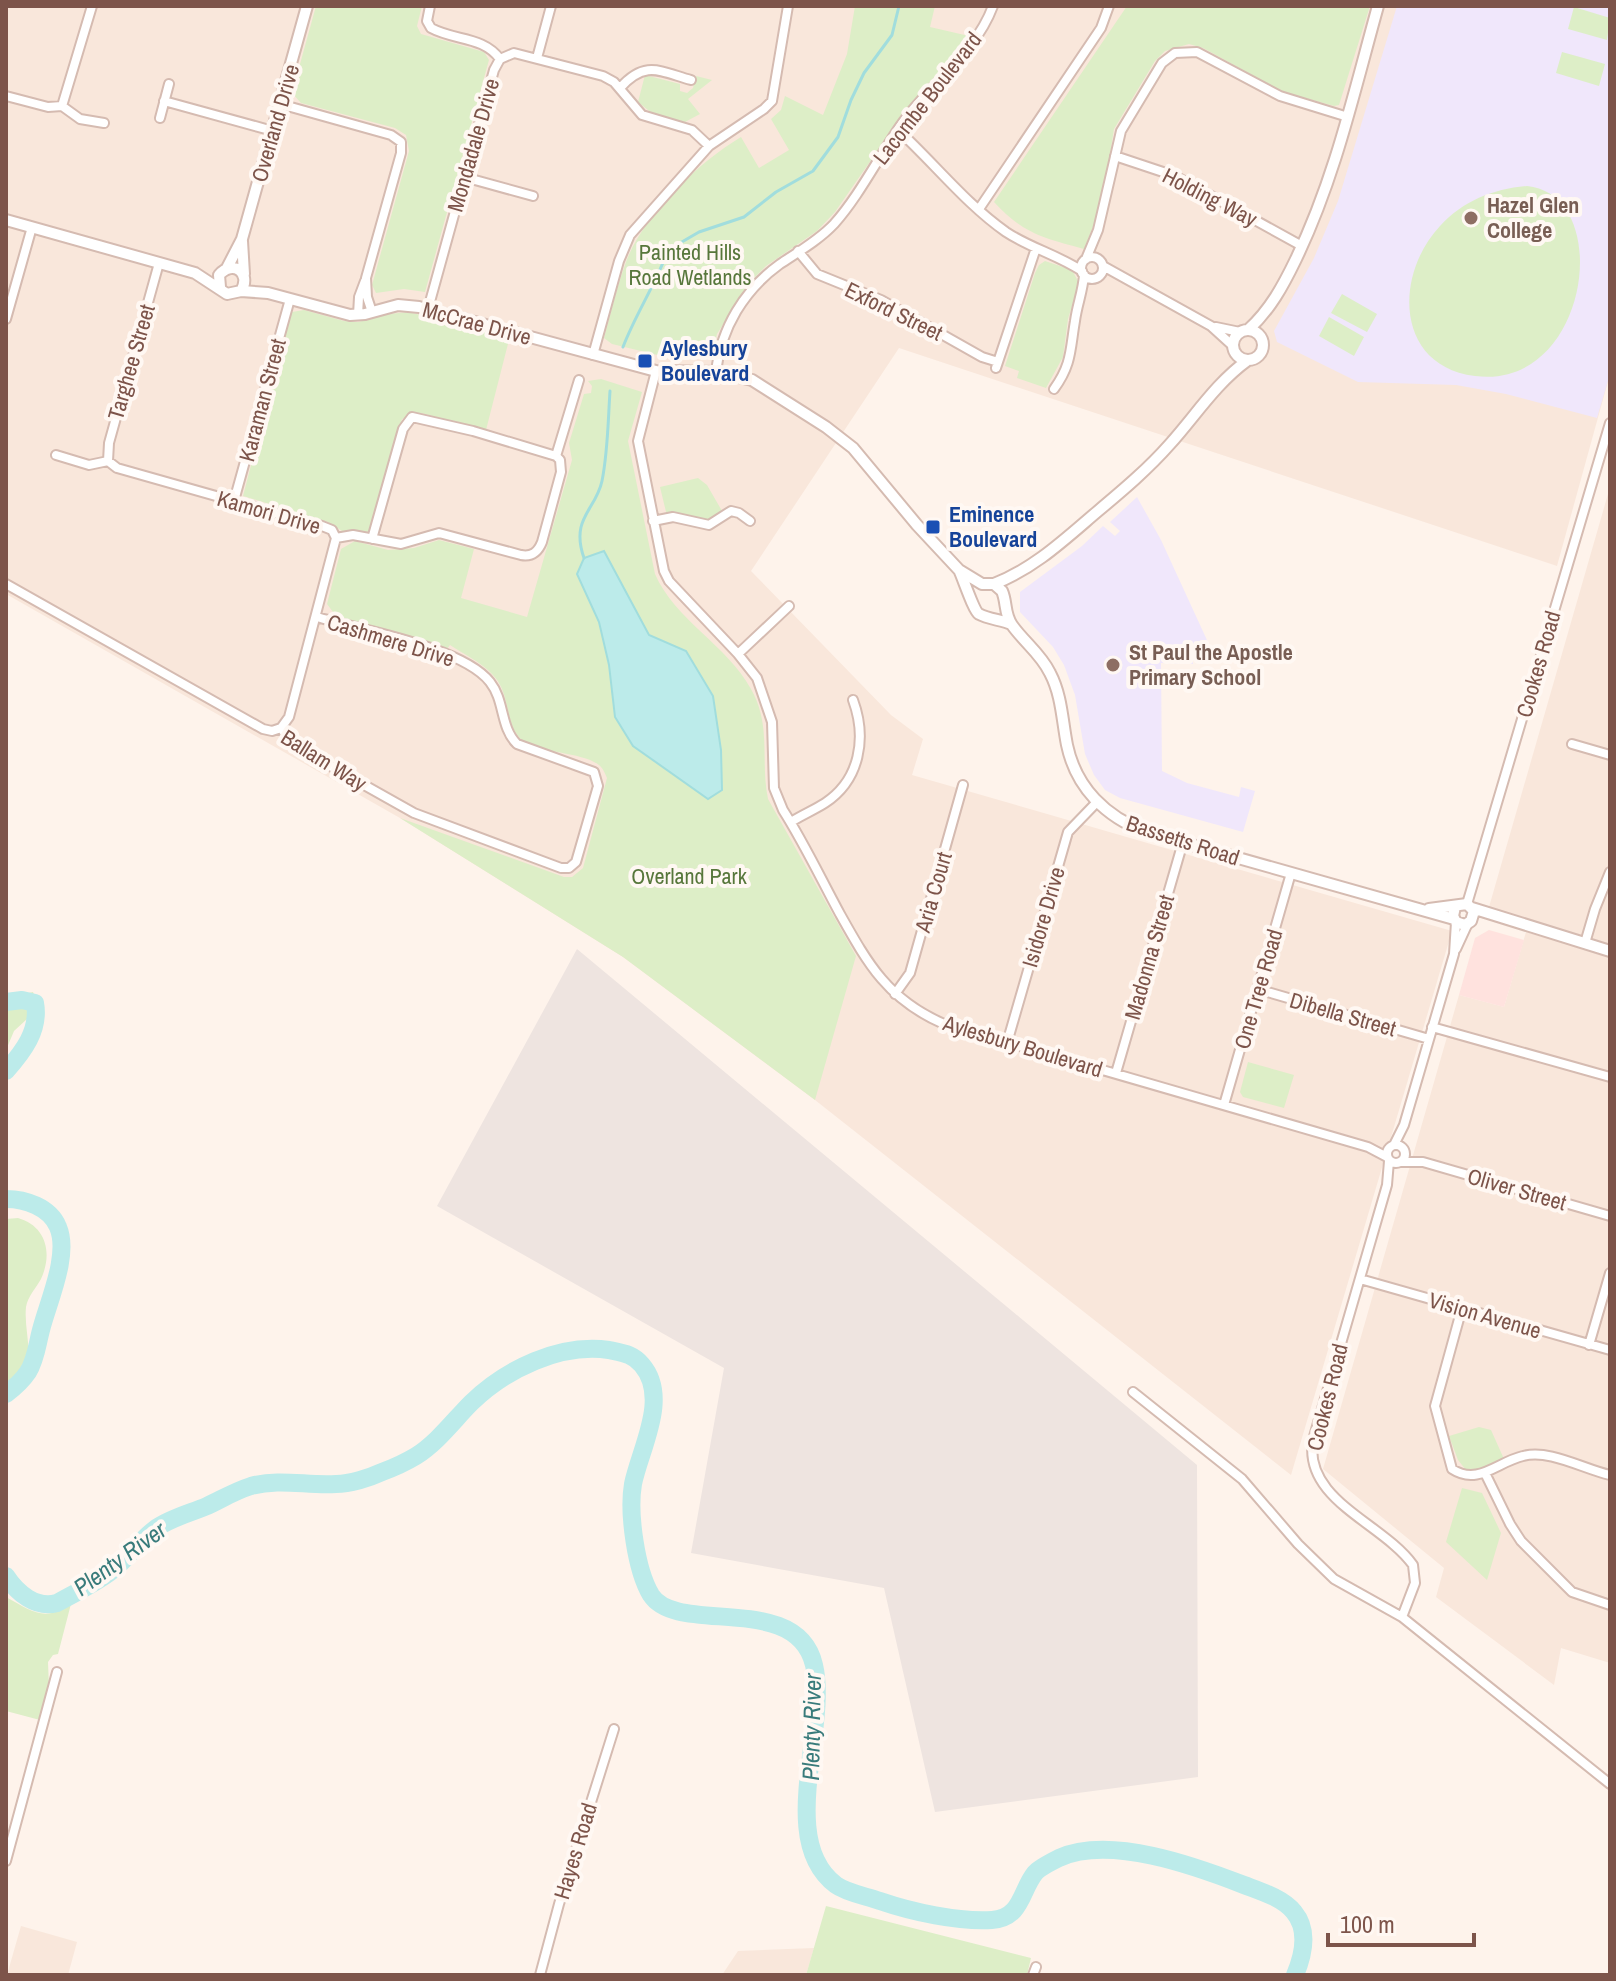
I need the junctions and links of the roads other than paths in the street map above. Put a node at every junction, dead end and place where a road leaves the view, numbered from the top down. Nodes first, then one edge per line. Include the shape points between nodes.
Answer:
1 (92, 6) edge
2 (307, 6) edge
3 (430, 6) edge
4 (551, 6) edge
5 (788, 6) edge
6 (993, 6) edge
7 (1109, 6) edge
8 (1378, 6) edge
9 (537, 58) junction
10 (500, 59) junction
11 (691, 80) dead end
12 (169, 84) dead end
13 (620, 88) junction
14 (6, 96) edge
15 (164, 101) junction
16 (280, 104) junction
17 (62, 106) junction
18 (1348, 117) junction
19 (160, 118) dead end
20 (104, 123) dead end
21 (898, 130) junction
22 (273, 131) junction
23 (709, 146) junction
24 (1115, 156) junction
25 (464, 177) junction
26 (533, 196) dead end
27 (979, 209) junction
28 (6, 220) edge
29 (32, 227) junction
30 (1098, 230) junction
31 (242, 239) junction
32 (1302, 246) junction
33 (1036, 248) junction
34 (798, 251) junction
35 (1063, 258) junction
36 (1085, 259) junction
37 (1100, 262) junction
38 (159, 263) junction
39 (226, 268) junction
40 (195, 273) junction
41 (1083, 273) junction
42 (244, 275) junction
43 (1097, 277) junction
44 (366, 278) junction
45 (1123, 279) junction
46 (220, 287) junction
47 (241, 291) junction
48 (268, 293) junction
49 (290, 299) junction
50 (1080, 303) junction
51 (1269, 308) junction
52 (428, 309) junction
53 (372, 312) junction
54 (358, 315) junction
55 (6, 319) edge
56 (1211, 326) junction
57 (1244, 331) junction
58 (1261, 339) junction
59 (1234, 349) junction
60 (593, 355) junction
61 (1248, 360) junction
62 (656, 371) junction
63 (716, 372) junction
64 (1225, 376) junction
65 (579, 380) dead end
66 (1054, 389) dead end
67 (1610, 423) edge
68 (1607, 444) edge
69 (56, 455) dead end
70 (556, 456) junction
71 (108, 461) junction
72 (234, 501) junction
73 (653, 521) junction
74 (750, 521) dead end
75 (336, 538) junction
76 (372, 539) junction
77 (959, 570) junction
78 (1019, 574) junction
79 (6, 584) edge
80 (988, 584) junction
81 (972, 595) junction
82 (1004, 600) junction
83 (789, 606) dead end
84 (990, 616) junction
85 (317, 617) junction
86 (1011, 624) junction
87 (738, 654) junction
88 (853, 700) dead end
89 (281, 728) junction
90 (1572, 744) dead end
91 (1610, 755) edge
92 (963, 785) dead end
93 (1097, 802) junction
94 (791, 822) junction
95 (1183, 842) junction
96 (569, 868) joint
97 (1610, 872) edge
98 (1291, 873) junction
99 (1469, 906) junction
100 (1455, 907) junction
101 (1423, 910) junction
102 (1498, 918) junction
103 (1455, 920) junction
104 (1470, 922) junction
105 (1585, 943) junction
106 (1610, 951) edge
107 (1454, 954) junction
108 (1257, 989) junction
109 (895, 994) junction
110 (1432, 1027) junction
111 (1429, 1039) junction
112 (1007, 1043) junction
113 (1116, 1073) junction
114 (1610, 1077) edge
115 (1224, 1105) junction
116 (1404, 1125) junction
117 (1404, 1150) junction
118 (1393, 1156) junction
119 (1423, 1162) junction
120 (1610, 1216) edge
121 (1610, 1273) edge
122 (1360, 1279) junction
123 (1462, 1308) junction
124 (1589, 1345) junction
125 (1610, 1350) edge
126 (1133, 1392) dead end
127 (1485, 1473) junction
128 (1610, 1475) edge
129 (1610, 1605) edge
130 (1402, 1617) junction
131 (57, 1672) dead end
132 (614, 1729) dead end
133 (1610, 1784) edge
134 (6, 1861) edge
135 (540, 1975) edge

1 - 17 street
2 - 16 street, Overland Drive
3 - 10 street via 431,28 483,43
4 - 9 street
5 - 23 street via 772,101
6 - 21 street, Lacombe Boulevard via 961,58
7 - 27 street via 1101,28
8 - 18 street
9 - 10 street, Mondadale Drive via 514,53
9 - 13 street, Mondadale Drive via 603,76
10 - 25 street, Mondadale Drive
11 - 13 street via 644,69
12 - 15 street
13 - 23 street, Mondadale Drive via 642,115 692,130
14 - 17 street
15 - 19 street
15 - 22 street
16 - 22 street, Overland Drive
16 - 44 street via 401,142
17 - 20 street via 80,119
18 - 24 street via 1280,96 1206,56 1182,51 1162,63 1126,122
18 - 32 street
21 - 27 street
21 - 34 street, Lacombe Boulevard via 835,222
22 - 31 street, Overland Drive
23 - 60 street via 630,235
24 - 30 street
24 - 32 street, Holding Way via 1175,176
25 - 26 street
25 - 52 street, Mondadale Drive
27 - 33 street
28 - 29 street
29 - 38 street
29 - 55 street
30 - 36 street
30 - 37 street
31 - 39 street, Overland Drive
31 - 42 street, Overland Drive
32 - 51 street
33 - 34 street, Exford Street via 997,365 881,300 817,274
33 - 35 street
34 - 63 street, Lacombe Boulevard via 751,291 723,336
35 - 36 street
35 - 41 street
36 - 37 street
36 - 41 street
37 - 43 street
37 - 45 street
38 - 40 street
38 - 71 street, Targhee Street
39 - 40 street
39 - 42 street
39 - 46 street via 219,275
40 - 46 street
41 - 43 street
41 - 50 street
42 - 47 street
42 - 48 street, McCrae Drive
43 - 45 street
43 - 50 street
44 - 53 street
44 - 54 street
45 - 56 street
46 - 47 street via 232,294
47 - 48 street, McCrae Drive
48 - 49 street, McCrae Drive
49 - 54 street, McCrae Drive
49 - 72 street, Karaman Street
50 - 66 street via 1071,355
51 - 57 street
51 - 58 street
52 - 53 street, McCrae Drive via 398,305
52 - 60 street, McCrae Drive
53 - 54 street, McCrae Drive
56 - 57 street
56 - 59 street
57 - 58 street
57 - 59 street via 1235,338
58 - 61 street via 1261,351
59 - 61 street
59 - 64 street
60 - 62 street, Bassetts Road
61 - 64 street
62 - 63 street, Bassetts Road
62 - 73 street, Aylesbury Boulevard via 638,441
63 - 77 street, Bassetts Road via 766,387 853,448
64 - 78 street via 1151,464
65 - 70 street, Kamori Drive
67 - 68 street, Cookes Road
68 - 99 street, Cookes Road
69 - 71 street, Kamori Drive via 89,465
70 - 76 street, Kamori Drive via 561,472 534,554 439,533 401,544
70 - 76 street via 412,417 403,429
71 - 72 street, Kamori Drive
72 - 75 street, Kamori Drive via 322,526
73 - 74 street via 673,517 709,525 731,511
73 - 87 street, Aylesbury Boulevard via 669,581
75 - 76 street, Kamori Drive
75 - 85 street
77 - 80 street, Bassetts Road
77 - 81 street, Bassetts Road
78 - 80 street
78 - 82 street
79 - 89 street, Ballam Way via 263,729
80 - 81 street
80 - 82 street, Bassetts Road
81 - 84 street, Bassetts Road via 974,608
82 - 84 street via 998,613
82 - 86 street, Bassetts Road
83 - 87 street
84 - 86 street, Bassetts Road
85 - 89 street via 289,717
85 - 96 street, Cashmere Drive via 455,657 489,681 517,744 594,772 598,786 579,857
86 - 93 street, Bassetts Road via 1049,670 1071,759
87 - 94 street, Aylesbury Boulevard via 757,678 769,707 774,788
88 - 94 street via 861,732 852,772 832,798
89 - 96 street, Ballam Way via 293,745 414,813
90 - 91 street
92 - 109 street, Aria Court via 910,973
93 - 95 street, Bassetts Road via 1134,827
93 - 112 street, Isidore Drive via 1068,832
94 - 109 street, Aylesbury Boulevard via 863,957
95 - 98 street, Bassetts Road
95 - 113 street, Madonna Street
97 - 105 street
98 - 101 street, Bassetts Road
98 - 108 street, One Tree Road
99 - 100 street
99 - 102 street
99 - 104 street via 1474,915
100 - 101 street, Bassetts Road
100 - 103 street
101 - 103 street, Bassetts Road
102 - 104 street
102 - 105 street
103 - 104 street via 1462,925
103 - 107 street, Cookes Road
104 - 107 street, Cookes Road
105 - 106 street
107 - 110 street, Cookes Road
108 - 111 street, Dibella Street
108 - 115 street, One Tree Road
109 - 112 street, Aylesbury Boulevard via 928,1017
110 - 111 street, Cookes Road
110 - 114 street
111 - 116 street, Cookes Road
112 - 113 street, Aylesbury Boulevard
113 - 115 street, Aylesbury Boulevard
115 - 118 street, Aylesbury Boulevard
116 - 117 street, Cookes Road
116 - 118 street, Cookes Road
117 - 118 street, Aylesbury Boulevard
117 - 119 street, Oliver Street
118 - 119 street, Oliver Street
118 - 122 street, Cookes Road
119 - 120 street, Oliver Street
121 - 124 street
122 - 123 street, Vision Avenue
122 - 130 street, Cookes Road via 1311,1460 1323,1486 1413,1565 1415,1583
123 - 124 street, Vision Avenue
123 - 127 street via 1435,1413 1449,1464 1465,1476
124 - 125 street, Vision Avenue
126 - 130 street via 1242,1479 1317,1565
127 - 128 street via 1534,1455
127 - 129 street via 1521,1541 1572,1592
130 - 133 street
131 - 134 street
132 - 135 street, Hayes Road

